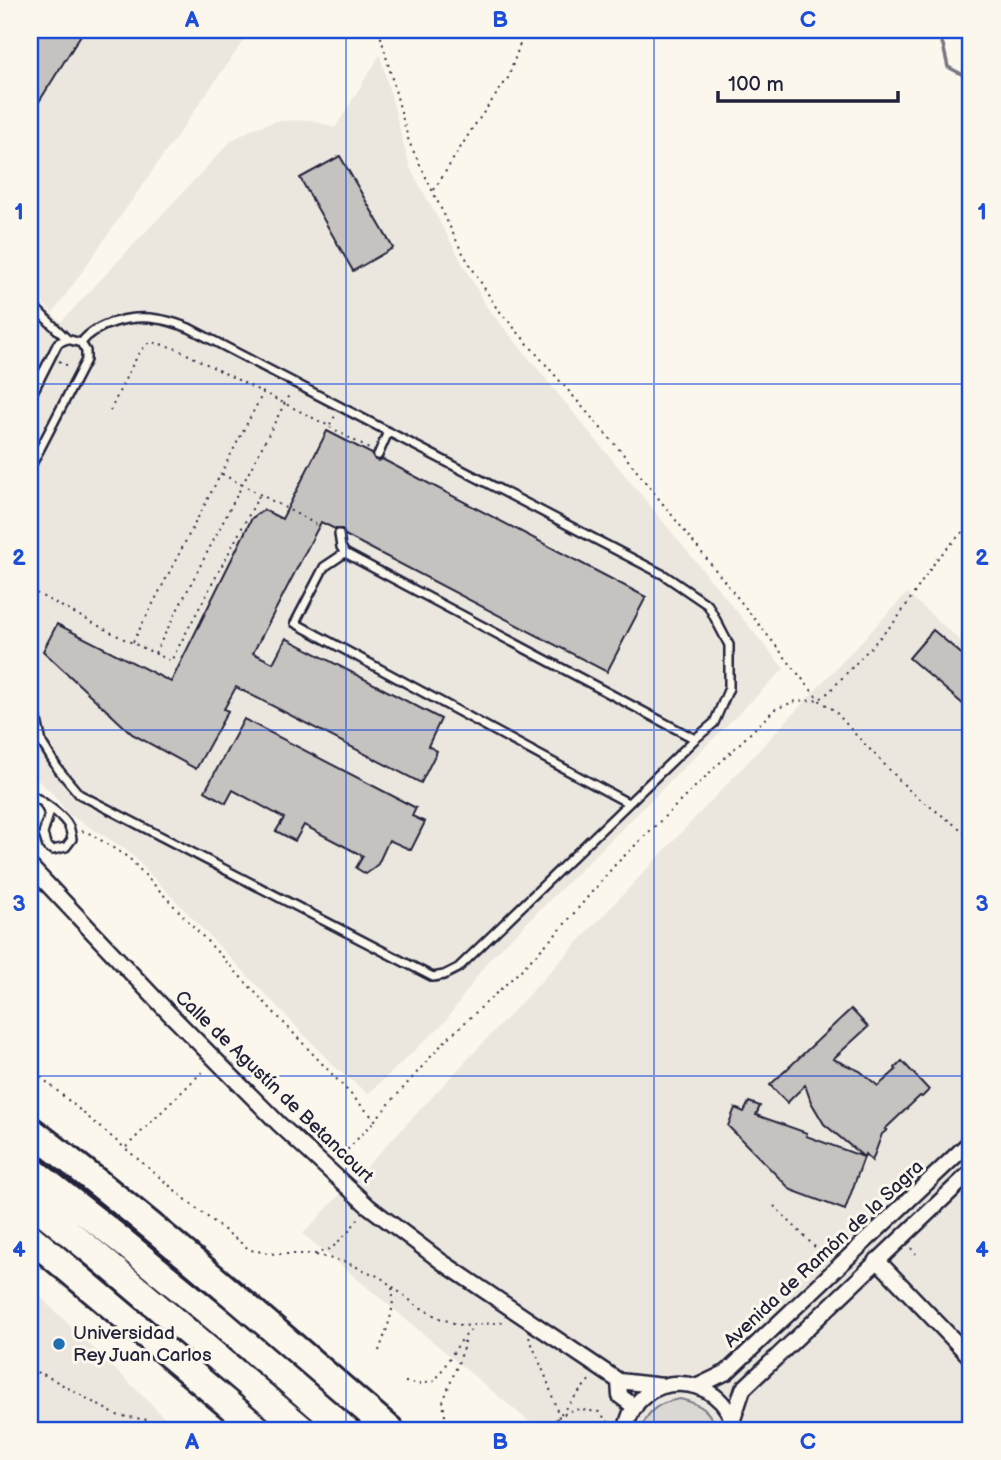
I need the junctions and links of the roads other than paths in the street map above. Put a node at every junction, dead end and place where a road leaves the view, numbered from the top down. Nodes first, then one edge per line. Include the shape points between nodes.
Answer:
1 (30, 303) edge
2 (67, 339) junction
3 (81, 343) junction
4 (30, 398) edge
5 (388, 432) junction
6 (378, 455) road end
7 (30, 468) edge
8 (338, 534) dead end
9 (345, 553) junction
10 (30, 688) edge
11 (695, 739) junction
12 (30, 794) edge
13 (43, 802) junction
14 (628, 803) junction
15 (30, 866) edge
16 (30, 1130) edge
17 (971, 1141) edge
18 (30, 1169) edge
19 (971, 1172) edge
20 (30, 1201) edge
21 (30, 1237) edge
22 (877, 1260) junction
23 (971, 1358) edge
24 (618, 1381) junction
25 (663, 1386) junction
26 (698, 1386) junction
27 (635, 1407) junction
28 (734, 1425) edge
29 (259, 1430) edge
30 (303, 1430) edge
31 (346, 1430) edge
32 (390, 1430) edge
33 (621, 1430) edge

1 - 2 lane
2 - 3 lane
2 - 4 lane via 58,343
3 - 5 lane via 97,328 117,321 160,319 189,328
3 - 7 lane via 86,360
5 - 6 lane
5 - 11 lane via 664,575 708,605 729,645 729,688 714,723
8 - 9 lane
9 - 11 lane
9 - 14 lane via 324,567 295,623
10 - 14 lane via 42,743 79,794 433,977 458,968
11 - 14 lane
12 - 13 lane
13 - 13 lane via 48,814 43,834 47,847 66,847 72,839 68,825
15 - 24 street, Calle de Agustín de Betancourt via 279,1124 368,1206
16 - 32 highway
17 - 26 street, Avenida de Ramón de la Sagra via 727,1372
18 - 31 highway
19 - 22 street
20 - 30 highway
21 - 29 highway
22 - 23 street
22 - 28 street via 743,1389
24 - 25 street, Calle de Agustín de Betancourt
24 - 27 street, Calle de Agustín de Betancourt via 620,1396
25 - 26 street, Calle de Agustín de Betancourt
25 - 27 street
26 - 28 street via 719,1399
27 - 33 street

